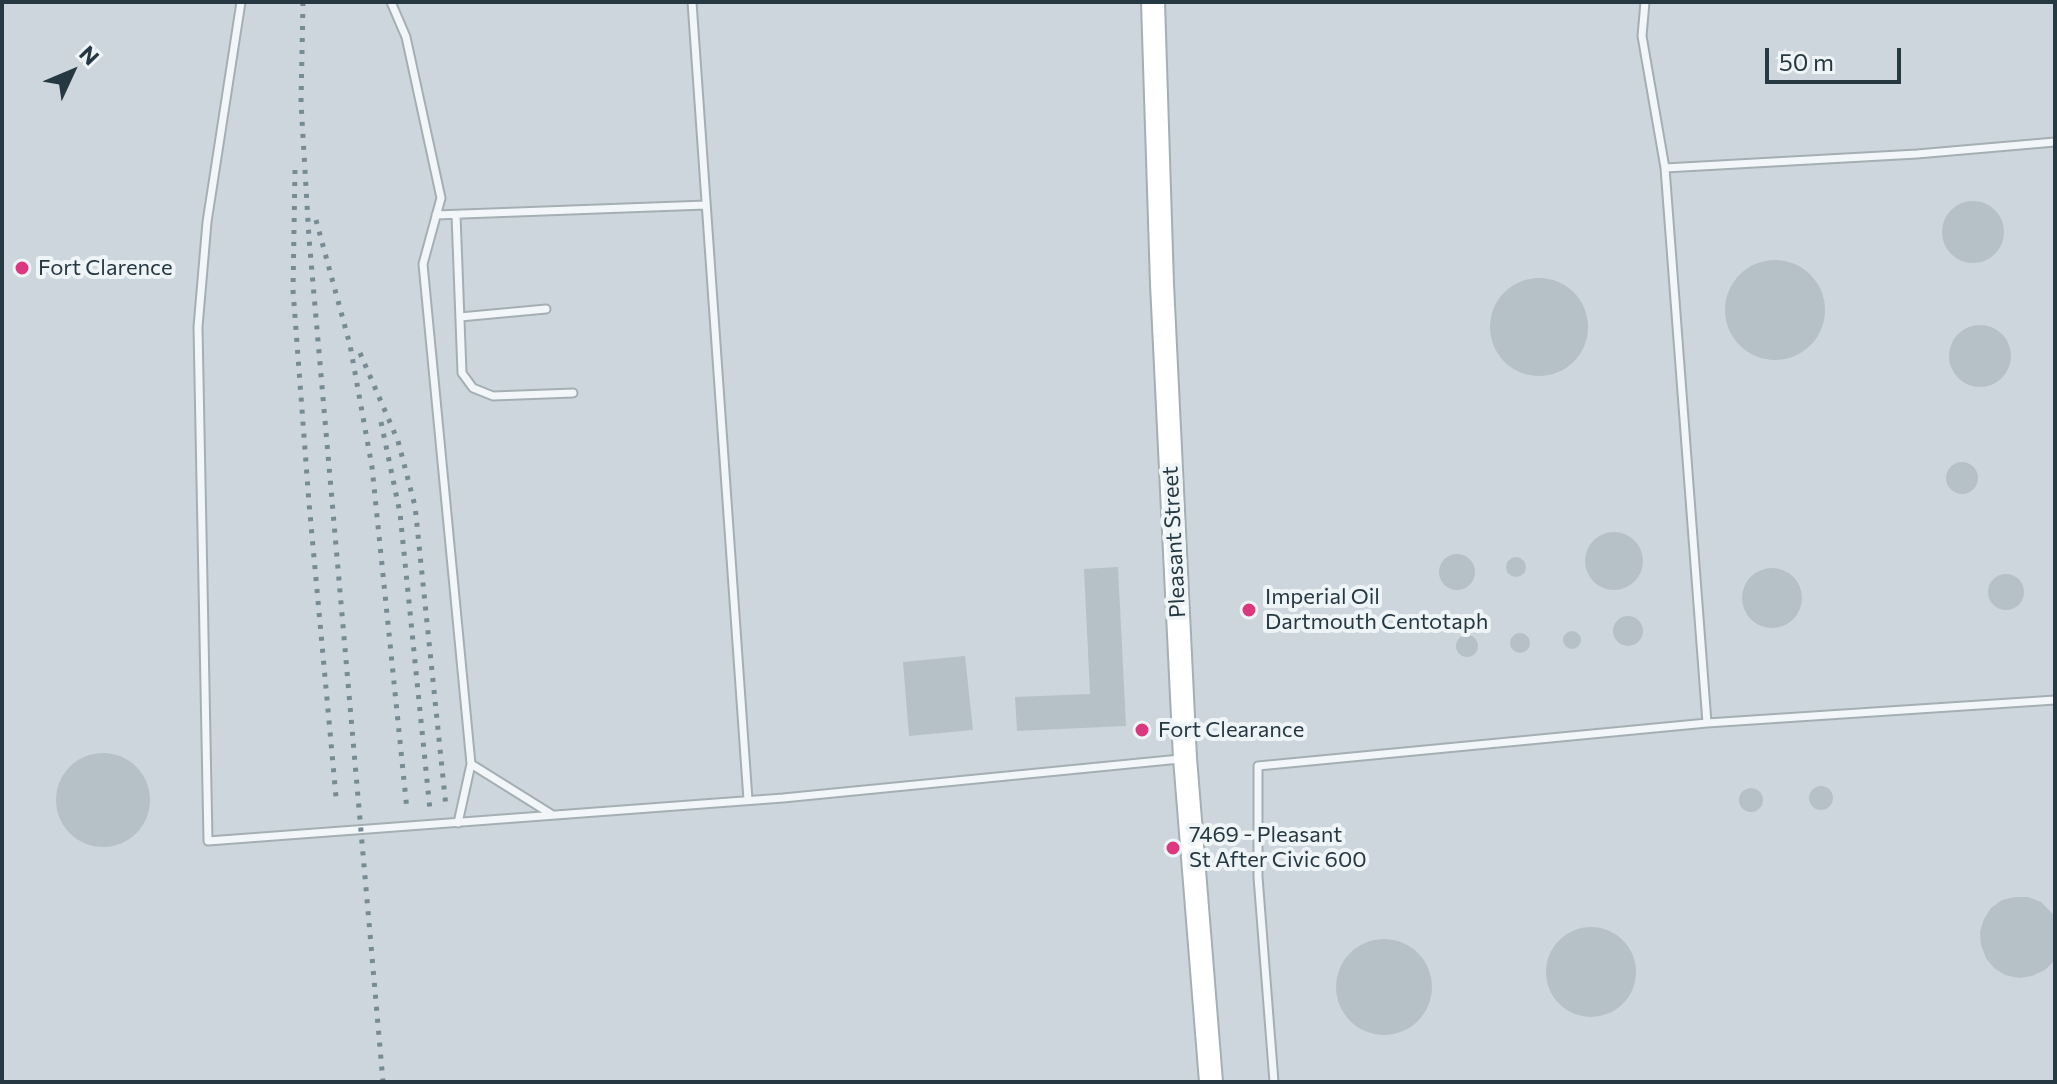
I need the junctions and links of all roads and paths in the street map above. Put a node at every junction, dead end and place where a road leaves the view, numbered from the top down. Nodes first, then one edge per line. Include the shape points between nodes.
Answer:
1 (241, 2) edge
2 (391, 2) edge
3 (692, 2) edge
4 (1153, 2) edge
5 (1645, 2) edge
6 (2055, 142) edge
7 (1665, 168) junction
8 (706, 205) junction
9 (436, 215) junction
10 (456, 215) junction
11 (546, 309) dead end
12 (460, 317) junction
13 (573, 393) dead end
14 (2055, 700) edge
15 (1707, 723) junction
16 (1185, 758) junction
17 (471, 764) junction
18 (748, 800) junction
19 (552, 815) junction
20 (458, 823) junction
21 (1211, 1082) edge
22 (1274, 1082) edge

1 - 20 lane via 207,222 198,327 208,841
2 - 9 lane via 406,37 441,198
3 - 8 lane
4 - 16 main road, Pleasant Street
5 - 7 lane via 1642,36
6 - 7 lane
7 - 15 lane
8 - 10 lane
8 - 18 lane
9 - 10 lane
9 - 17 lane via 423,264
10 - 12 lane
11 - 12 lane
12 - 13 lane via 462,373 473,388 493,396
14 - 15 lane
15 - 22 lane via 1258,766 1258,877
16 - 18 lane
16 - 21 main road, Pleasant Street
17 - 19 lane
17 - 20 lane
18 - 19 lane
19 - 20 lane

